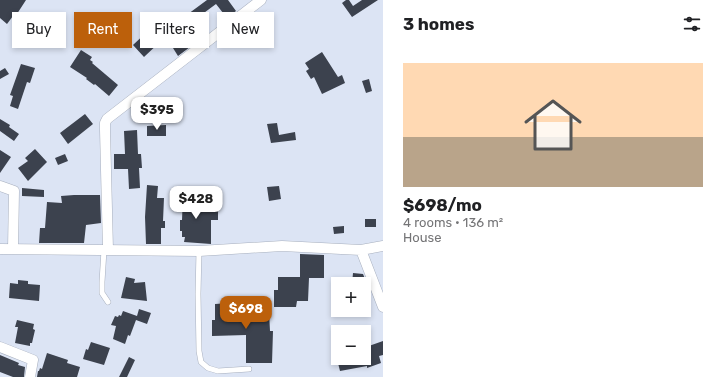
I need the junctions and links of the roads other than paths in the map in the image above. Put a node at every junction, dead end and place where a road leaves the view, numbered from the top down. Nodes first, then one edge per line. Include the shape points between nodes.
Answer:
1 (261, 0) edge
2 (0, 186) edge
3 (383, 246) edge
4 (0, 248) edge
5 (13, 249) junction
6 (106, 250) junction
7 (361, 250) junction
8 (199, 252) junction
9 (108, 302) dead end
10 (383, 308) edge
11 (0, 347) edge
12 (249, 369) dead end
13 (30, 377) edge

1 - 6 street via 107,118
2 - 5 street via 14,192
3 - 7 street
4 - 5 street
5 - 6 street
6 - 8 street
6 - 9 lane via 102,293
7 - 8 street via 282,246
7 - 10 street
8 - 12 lane via 198,310 201,362 208,368 218,370
11 - 13 street via 34,360

